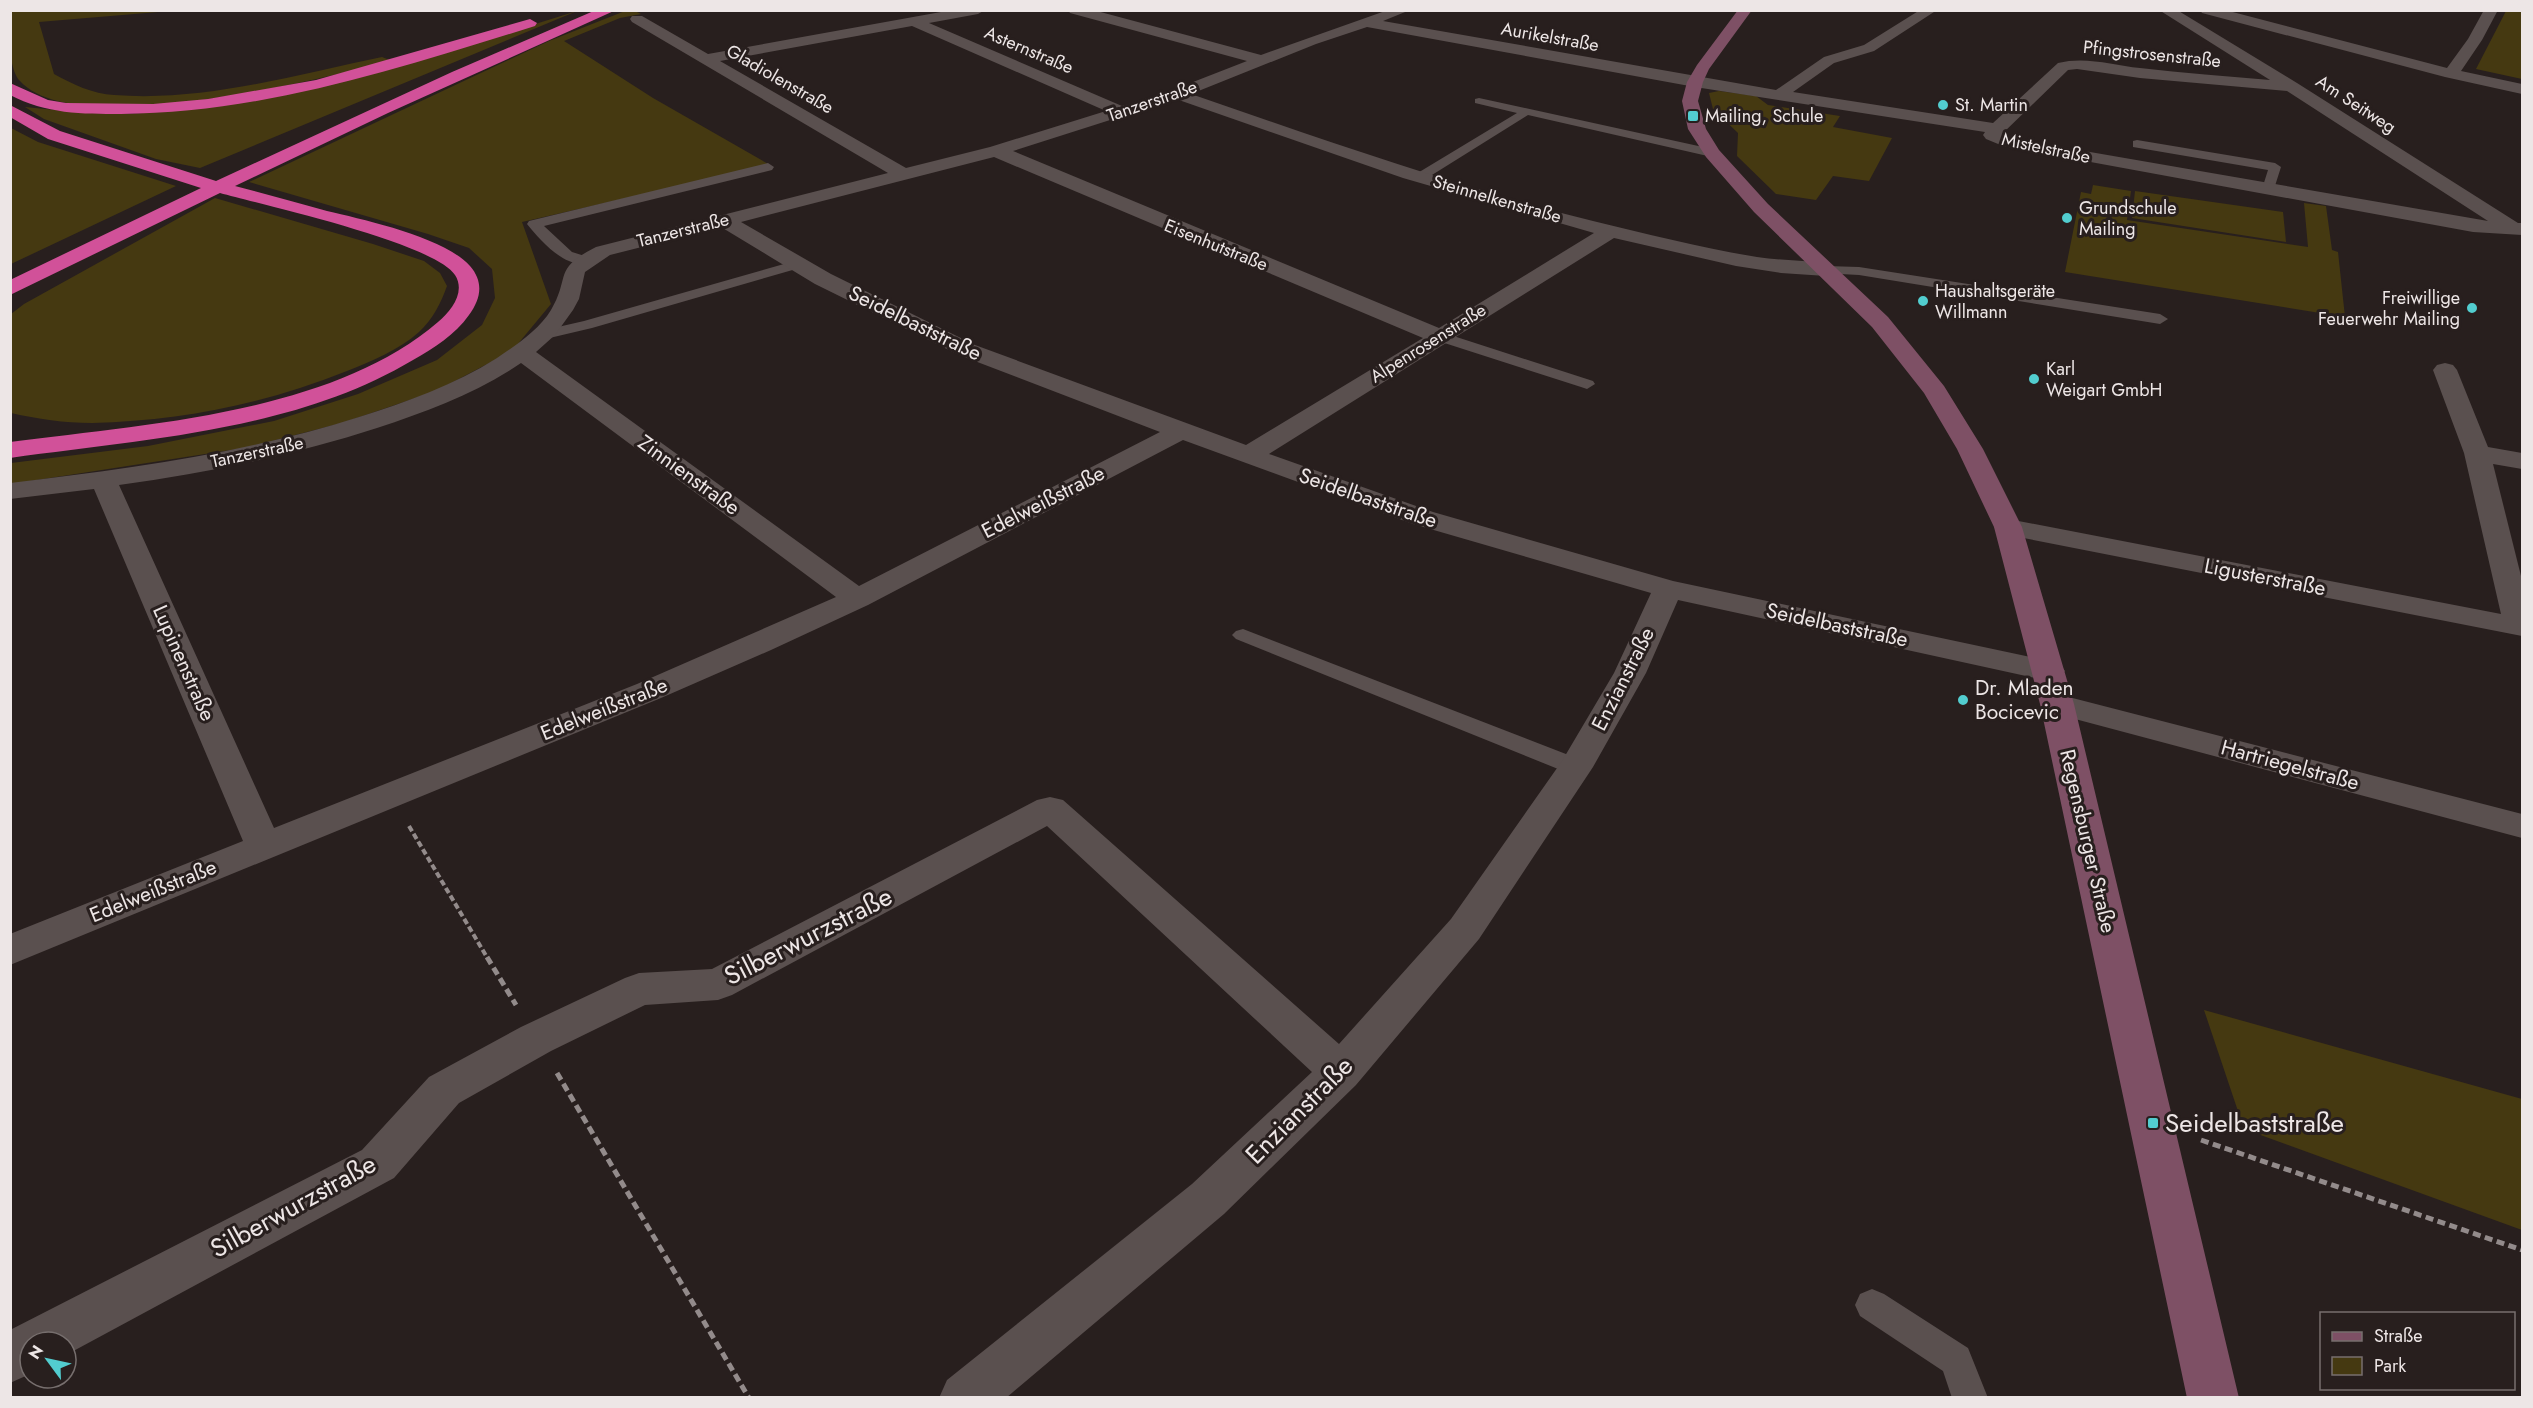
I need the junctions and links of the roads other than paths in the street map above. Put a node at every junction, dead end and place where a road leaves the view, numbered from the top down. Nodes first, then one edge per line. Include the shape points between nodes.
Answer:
1 (572, 10) edge
2 (590, 10) edge
3 (609, 10) edge
4 (887, 10) edge
5 (978, 10) edge
6 (1076, 10) edge
7 (1403, 10) edge
8 (1745, 10) edge
9 (1930, 10) edge
10 (2208, 10) edge
11 (2491, 10) edge
12 (2174, 11) edge
13 (1362, 18) junction
14 (637, 19) dead end
15 (915, 23) junction
16 (706, 59) junction
17 (1264, 60) junction
18 (2451, 74) junction
19 (1695, 82) junction
20 (2291, 86) junction
21 (10, 88) edge
22 (2523, 90) edge
23 (1176, 94) junction
24 (1779, 95) junction
25 (1479, 101) dead end
26 (10, 110) edge
27 (1123, 112) junction
28 (1526, 112) junction
29 (1997, 129) junction
30 (2138, 144) dead end
31 (996, 151) junction
32 (1712, 153) junction
33 (768, 167) dead end
34 (903, 174) junction
35 (1420, 177) junction
36 (2268, 189) junction
37 (724, 220) junction
38 (2519, 230) edge
39 (1610, 232) junction
40 (90, 250) junction
41 (583, 260) junction
42 (798, 264) junction
43 (1826, 270) junction
44 (10, 273) edge
45 (10, 289) edge
46 (10, 303) edge
47 (2160, 319) dead end
48 (1438, 336) junction
49 (531, 343) junction
50 (2445, 370) dead end
51 (1587, 384) dead end
52 (10, 425) edge
53 (1180, 431) junction
54 (116, 435) junction
55 (10, 450) edge
56 (2477, 453) junction
57 (1247, 456) junction
58 (2523, 460) edge
59 (104, 480) junction
60 (10, 491) edge
61 (2008, 527) junction
62 (1668, 589) junction
63 (857, 599) junction
64 (2521, 627) edge
65 (1243, 635) dead end
66 (2053, 688) junction
67 (1576, 767) junction
68 (2523, 826) edge
69 (264, 846) junction
70 (10, 950) edge
71 (1341, 1072) junction
72 (1872, 1305) dead end
73 (63, 1330) edge
74 (965, 1398) edge
75 (1970, 1398) edge
76 (2213, 1398) edge

1 - 21 highway via 334,79 213,102 161,108 87,109 36,102
2 - 44 highway via 426,78
3 - 40 highway via 394,104
4 - 15 street, Asternstraße
5 - 15 street
6 - 17 street
7 - 13 street, Tanzerstraße
8 - 19 street, Regensburger Straße
9 - 24 street via 1869,48 1829,60
10 - 18 street
11 - 18 street
12 - 20 street, Am Seitweg
13 - 17 street, Tanzerstraße
13 - 19 street, Aurikelstraße
14 - 16 street, Gladiolenstraße
15 - 16 street
15 - 27 street, Asternstraße
16 - 34 street, Gladiolenstraße
17 - 23 street, Tanzerstraße
18 - 22 street
19 - 24 street, Mistelstraße
19 - 32 street, Regensburger Straße via 1690,101 1693,116
20 - 29 street, Pfingstrosenstraße via 2077,64 2063,66
20 - 38 street, Am Seitweg
23 - 27 street, Tanzerstraße
23 - 35 street, Steinnelkenstraße
24 - 29 street, Mistelstraße
25 - 28 lane
26 - 54 highway via 54,135 159,170 402,238 450,259 467,276 470,293 460,312 444,328 416,349 338,387 212,421
27 - 31 street, Tanzerstraße
28 - 32 lane
28 - 35 lane
29 - 36 street, Mistelstraße via 1992,135 2003,141
30 - 36 lane via 2275,167
31 - 34 street, Tanzerstraße
31 - 48 street, Eisenhutstraße
32 - 43 street, Regensburger Straße via 1761,208
33 - 41 lane via 534,224 567,255
34 - 37 street, Tanzerstraße
35 - 39 street, Steinnelkenstraße
36 - 38 street, Mistelstraße via 2474,226
37 - 41 street, Tanzerstraße via 632,242
37 - 42 street, Seidelbaststraße
39 - 43 street, Steinnelkenstraße via 1769,266
39 - 48 street, Alpenrosenstraße
40 - 45 highway
40 - 46 highway
41 - 49 street, Tanzerstraße via 573,272 562,310
42 - 49 lane
42 - 53 street, Seidelbaststraße via 967,350
43 - 47 lane via 1858,271
43 - 61 street, Regensburger Straße via 1880,322 1935,391 1970,449
48 - 51 lane
48 - 57 street, Alpenrosenstraße
49 - 59 street, Tanzerstraße via 483,376 346,431 279,449
49 - 63 street, Zinnienstraße
50 - 56 street
52 - 54 highway via 58,433
53 - 57 street, Seidelbaststraße
53 - 63 street, Edelweißstraße
54 - 55 highway
56 - 58 street
56 - 64 street
57 - 62 street, Seidelbaststraße via 1423,518
59 - 60 street, Tanzerstraße
59 - 69 street, Lupinenstraße
61 - 64 street, Ligusterstraße
61 - 66 street, Regensburger Straße
62 - 66 street, Seidelbaststraße
62 - 67 street, Enzianstraße via 1630,673
63 - 69 street, Edelweißstraße via 649,691
65 - 67 lane
66 - 68 street, Hartriegelstraße
66 - 76 street, Regensburger Straße
67 - 71 street, Enzianstraße via 1465,929
69 - 70 street, Edelweißstraße
71 - 73 street, Silberwurzstraße via 1050,809 718,984 639,990 536,1038 444,1090 378,1164
71 - 74 street, Enzianstraße via 1208,1199
72 - 75 lane via 1956,1360

